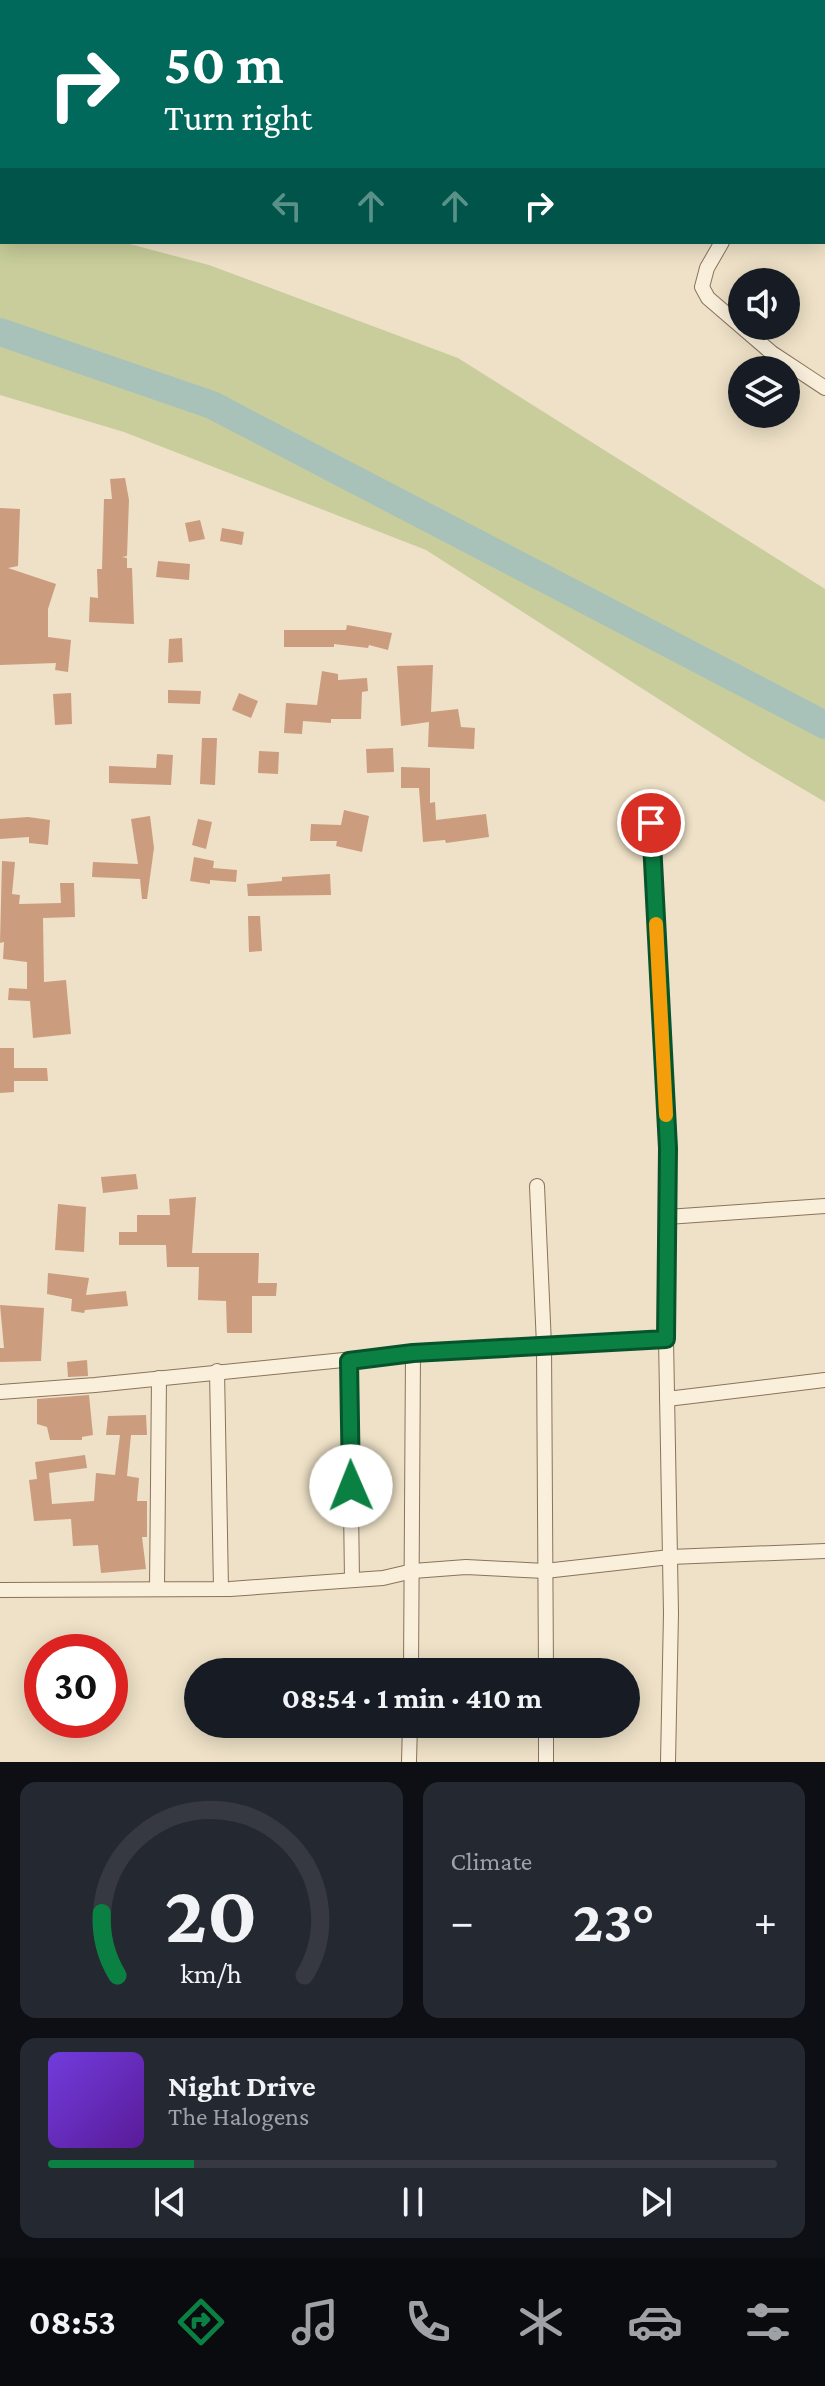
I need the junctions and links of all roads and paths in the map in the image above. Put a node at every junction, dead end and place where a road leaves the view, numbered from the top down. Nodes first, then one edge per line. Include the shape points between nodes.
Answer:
1 (721, 244) edge
2 (825, 388) edge
3 (651, 823) dead end
4 (537, 1186) dead end
5 (825, 1206) edge
6 (667, 1217) junction
7 (666, 1339) junction
8 (544, 1345) junction
9 (413, 1353) junction
10 (349, 1361) junction
11 (217, 1371) junction
12 (159, 1378) junction
13 (825, 1380) edge
14 (0, 1392) edge
15 (667, 1399) junction
16 (825, 1551) edge
17 (670, 1557) junction
18 (413, 1571) junction
19 (545, 1571) junction
20 (352, 1580) junction
21 (157, 1589) junction
22 (221, 1589) junction
23 (0, 1590) edge
24 (411, 1658) edge
25 (546, 1658) edge
26 (410, 1738) edge
27 (546, 1738) edge
28 (409, 1762) edge
29 (546, 1762) edge
30 (668, 1762) edge

1 - 2 street via 703,279 708,298 772,353
3 - 6 street
4 - 8 street
5 - 6 street
6 - 7 street
7 - 8 street
7 - 15 street
8 - 9 street
8 - 19 street
9 - 10 street
9 - 18 street
10 - 11 street
10 - 20 street
11 - 12 street
11 - 22 street
12 - 14 street
12 - 21 street
13 - 15 street
15 - 17 street
16 - 17 street
17 - 19 street
17 - 30 street
18 - 19 street
18 - 20 street
18 - 24 street
19 - 25 street
20 - 22 street
21 - 22 street
21 - 23 street
26 - 28 street
27 - 29 street

